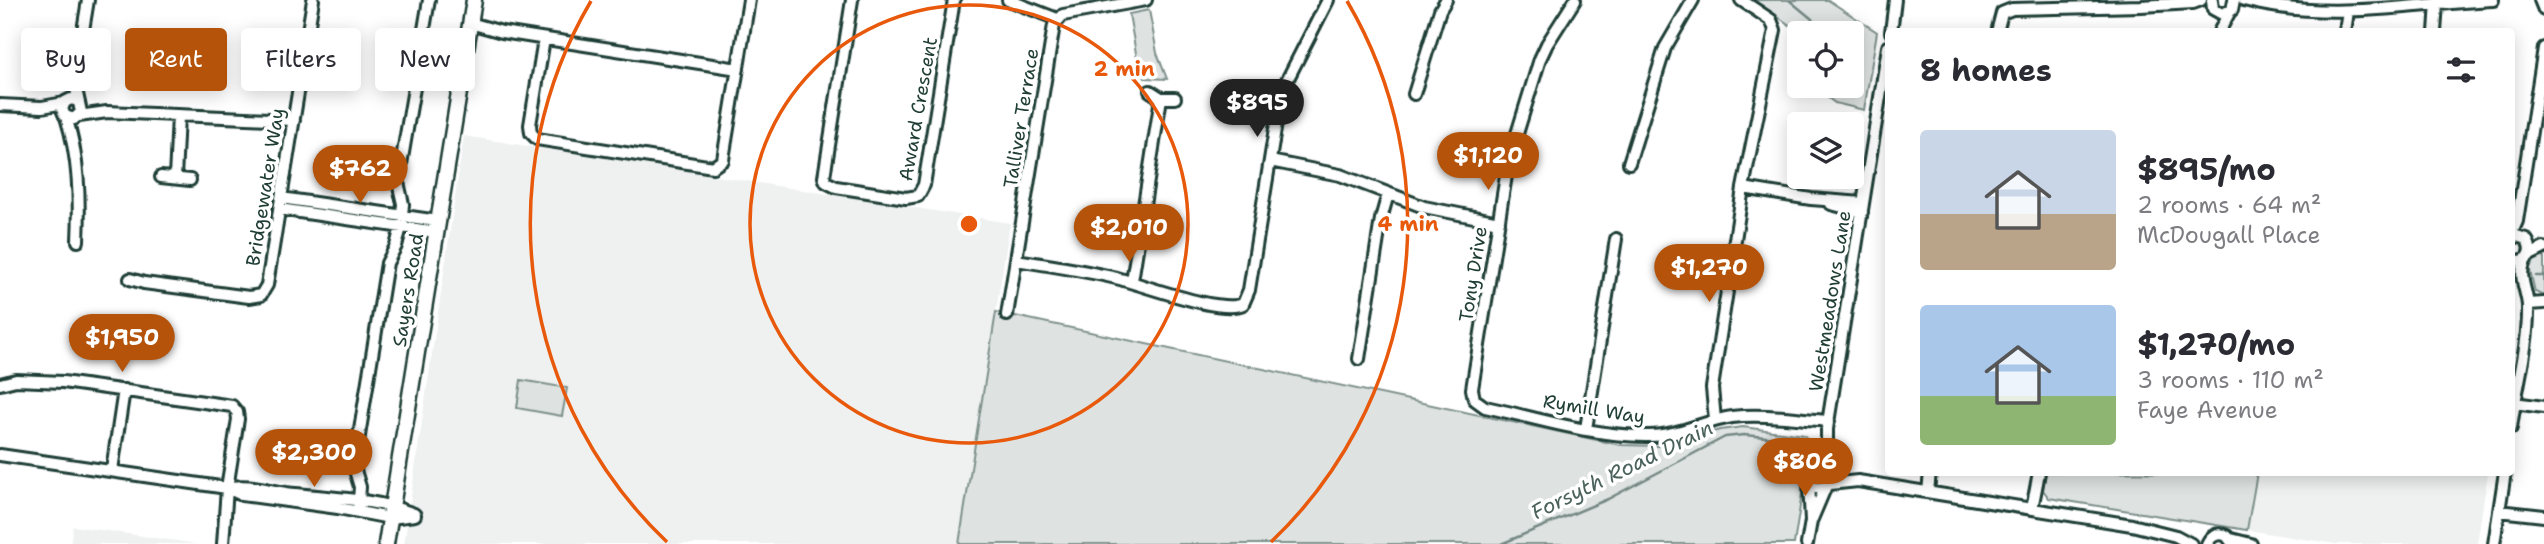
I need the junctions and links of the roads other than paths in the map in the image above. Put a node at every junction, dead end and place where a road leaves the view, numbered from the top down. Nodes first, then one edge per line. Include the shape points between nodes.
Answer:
1 (88, 0) edge
2 (313, 0) edge
3 (429, 0) edge
4 (474, 0) edge
5 (749, 0) edge
6 (852, 0) edge
7 (954, 0) edge
8 (1146, 0) edge
9 (1328, 0) edge
10 (1446, 0) edge
11 (1575, 0) edge
12 (1693, 0) edge
13 (1741, 0) edge
14 (1895, 0) edge
15 (2244, 0) edge
16 (2493, 0) edge
17 (1012, 1) edge
18 (2197, 1) edge
19 (2437, 3) junction
20 (2258, 4) junction
21 (2213, 7) edge
22 (2232, 8) edge
23 (2348, 11) junction
24 (1057, 19) junction
25 (470, 23) junction
26 (469, 28) edge
27 (1892, 28) edge
28 (1998, 28) edge
29 (2218, 28) edge
30 (2221, 28) edge
31 (2346, 28) edge
32 (2435, 28) edge
33 (502, 32) junction
34 (475, 39) edge
35 (544, 39) junction
36 (2544, 48) edge
37 (738, 69) junction
38 (1885, 76) edge
39 (460, 91) edge
40 (1150, 91) dead end
41 (1414, 94) dead end
42 (1161, 98) junction
43 (1175, 98) dead end
44 (0, 105) edge
45 (72, 109) junction
46 (178, 116) junction
47 (2539, 117) edge
48 (294, 120) junction
49 (1880, 124) edge
50 (1270, 161) junction
51 (1629, 163) dead end
52 (161, 177) dead end
53 (175, 178) junction
54 (190, 180) dead end
55 (1743, 188) junction
56 (1388, 194) junction
57 (280, 203) junction
58 (1862, 207) junction
59 (401, 221) junction
60 (1499, 222) junction
61 (437, 227) junction
62 (2518, 238) edge
63 (1616, 239) dead end
64 (78, 241) dead end
65 (2544, 247) edge
66 (2527, 257) junction
67 (1016, 260) junction
68 (2515, 262) edge
69 (2515, 268) edge
70 (130, 279) dead end
71 (2522, 280) junction
72 (1132, 281) junction
73 (2544, 303) edge
74 (2528, 304) junction
75 (1007, 314) dead end
76 (1359, 359) dead end
77 (0, 384) edge
78 (124, 390) junction
79 (2515, 397) edge
80 (1474, 399) joint
81 (2515, 403) edge
82 (2544, 407) edge
83 (1715, 420) junction
84 (1586, 429) junction
85 (1827, 429) junction
86 (0, 455) edge
87 (1828, 468) junction
88 (112, 470) junction
89 (1808, 471) junction
90 (1930, 476) edge
91 (2038, 476) edge
92 (2504, 476) edge
93 (1858, 481) junction
94 (1810, 483) junction
95 (1828, 485) junction
96 (227, 488) junction
97 (1928, 492) junction
98 (359, 506) junction
99 (2032, 509) junction
100 (2499, 511) junction
101 (391, 512) junction
102 (415, 515) dead end
103 (2544, 516) edge
104 (1811, 521) junction
105 (2176, 536) junction
106 (2208, 541) edge
107 (2232, 542) edge
108 (223, 544) edge
109 (386, 544) edge
110 (1807, 544) edge
111 (2191, 544) edge
112 (2251, 544) edge
113 (2494, 544) edge

1 - 45 street
2 - 48 street, Bridgewater Way
3 - 59 street via 398,182
4 - 25 main road, Sayers Road
5 - 37 street
6 - 7 street, Award Crescent via 824,177 836,187 906,198 918,196 924,186
8 - 24 street
9 - 50 street via 1281,92
10 - 41 street
11 - 60 street, Tony Drive via 1540,59 1508,163
12 - 51 street via 1665,48
13 - 55 street via 1771,20 1775,30
14 - 27 street
15 - 20 street
16 - 19 street
17 - 24 street
18 - 21 street
18 - 28 street via 2012,9 2000,18
19 - 23 street
19 - 32 street
20 - 22 street
20 - 23 street
21 - 22 street via 2222,14
21 - 29 street
22 - 30 street
23 - 31 street
24 - 67 street, Talliver Terrace
25 - 26 main road, Sayers Road
25 - 33 street
33 - 34 street via 481,33
33 - 35 street
35 - 37 street
35 - 37 street via 530,125 537,139 707,166 719,164 724,153
36 - 47 street
38 - 49 street, Westmeadows Lane
39 - 61 main road, Sayers Road
40 - 42 street
42 - 43 street
42 - 72 street
44 - 45 street
45 - 46 street
45 - 64 street via 80,199
46 - 48 street
46 - 53 street
47 - 62 street via 2517,221
48 - 57 street, Bridgewater Way
49 - 58 street, Westmeadows Lane
50 - 56 street via 1340,175
50 - 72 street via 1243,304 1231,307 1200,302
52 - 53 street
53 - 54 street
55 - 58 street
55 - 83 street via 1712,388
56 - 60 street via 1439,211
56 - 76 street
57 - 59 street
57 - 70 street, Bridgewater Way via 267,285 261,295
58 - 85 street, Westmeadows Lane
59 - 61 street
59 - 98 street via 387,263 356,452
60 - 80 street, Tony Drive
61 - 101 main road, Sayers Road
62 - 65 street
62 - 66 street
63 - 84 street
65 - 66 street
66 - 68 street
66 - 71 street
67 - 72 street
67 - 75 street, Talliver Terrace
69 - 71 street
71 - 74 street
73 - 74 street
74 - 79 street
77 - 78 street via 63,382
78 - 88 street
78 - 96 street via 236,409
80 - 84 street, Rymill Way via 1485,407
81 - 82 street
83 - 84 street, Rymill Way via 1652,436
83 - 85 street, Rymill Way via 1752,415
85 - 87 street, Westmeadows Lane
85 - 89 street, Westmeadows Lane
86 - 88 street
87 - 89 street via 1815,465
87 - 93 street
87 - 95 street via 1832,475
88 - 96 street
89 - 94 street
90 - 97 street
91 - 99 street
92 - 100 street
93 - 95 street
93 - 97 street
94 - 95 street via 1818,488
94 - 104 street
95 - 104 street
96 - 98 street via 244,486 283,497
96 - 108 street
97 - 99 street
98 - 101 street
99 - 105 street
100 - 103 street
100 - 113 street
101 - 102 street
101 - 109 main road, Sayers Road
104 - 110 street
105 - 106 street
105 - 111 street
106 - 107 street via 2223,534
107 - 112 street

